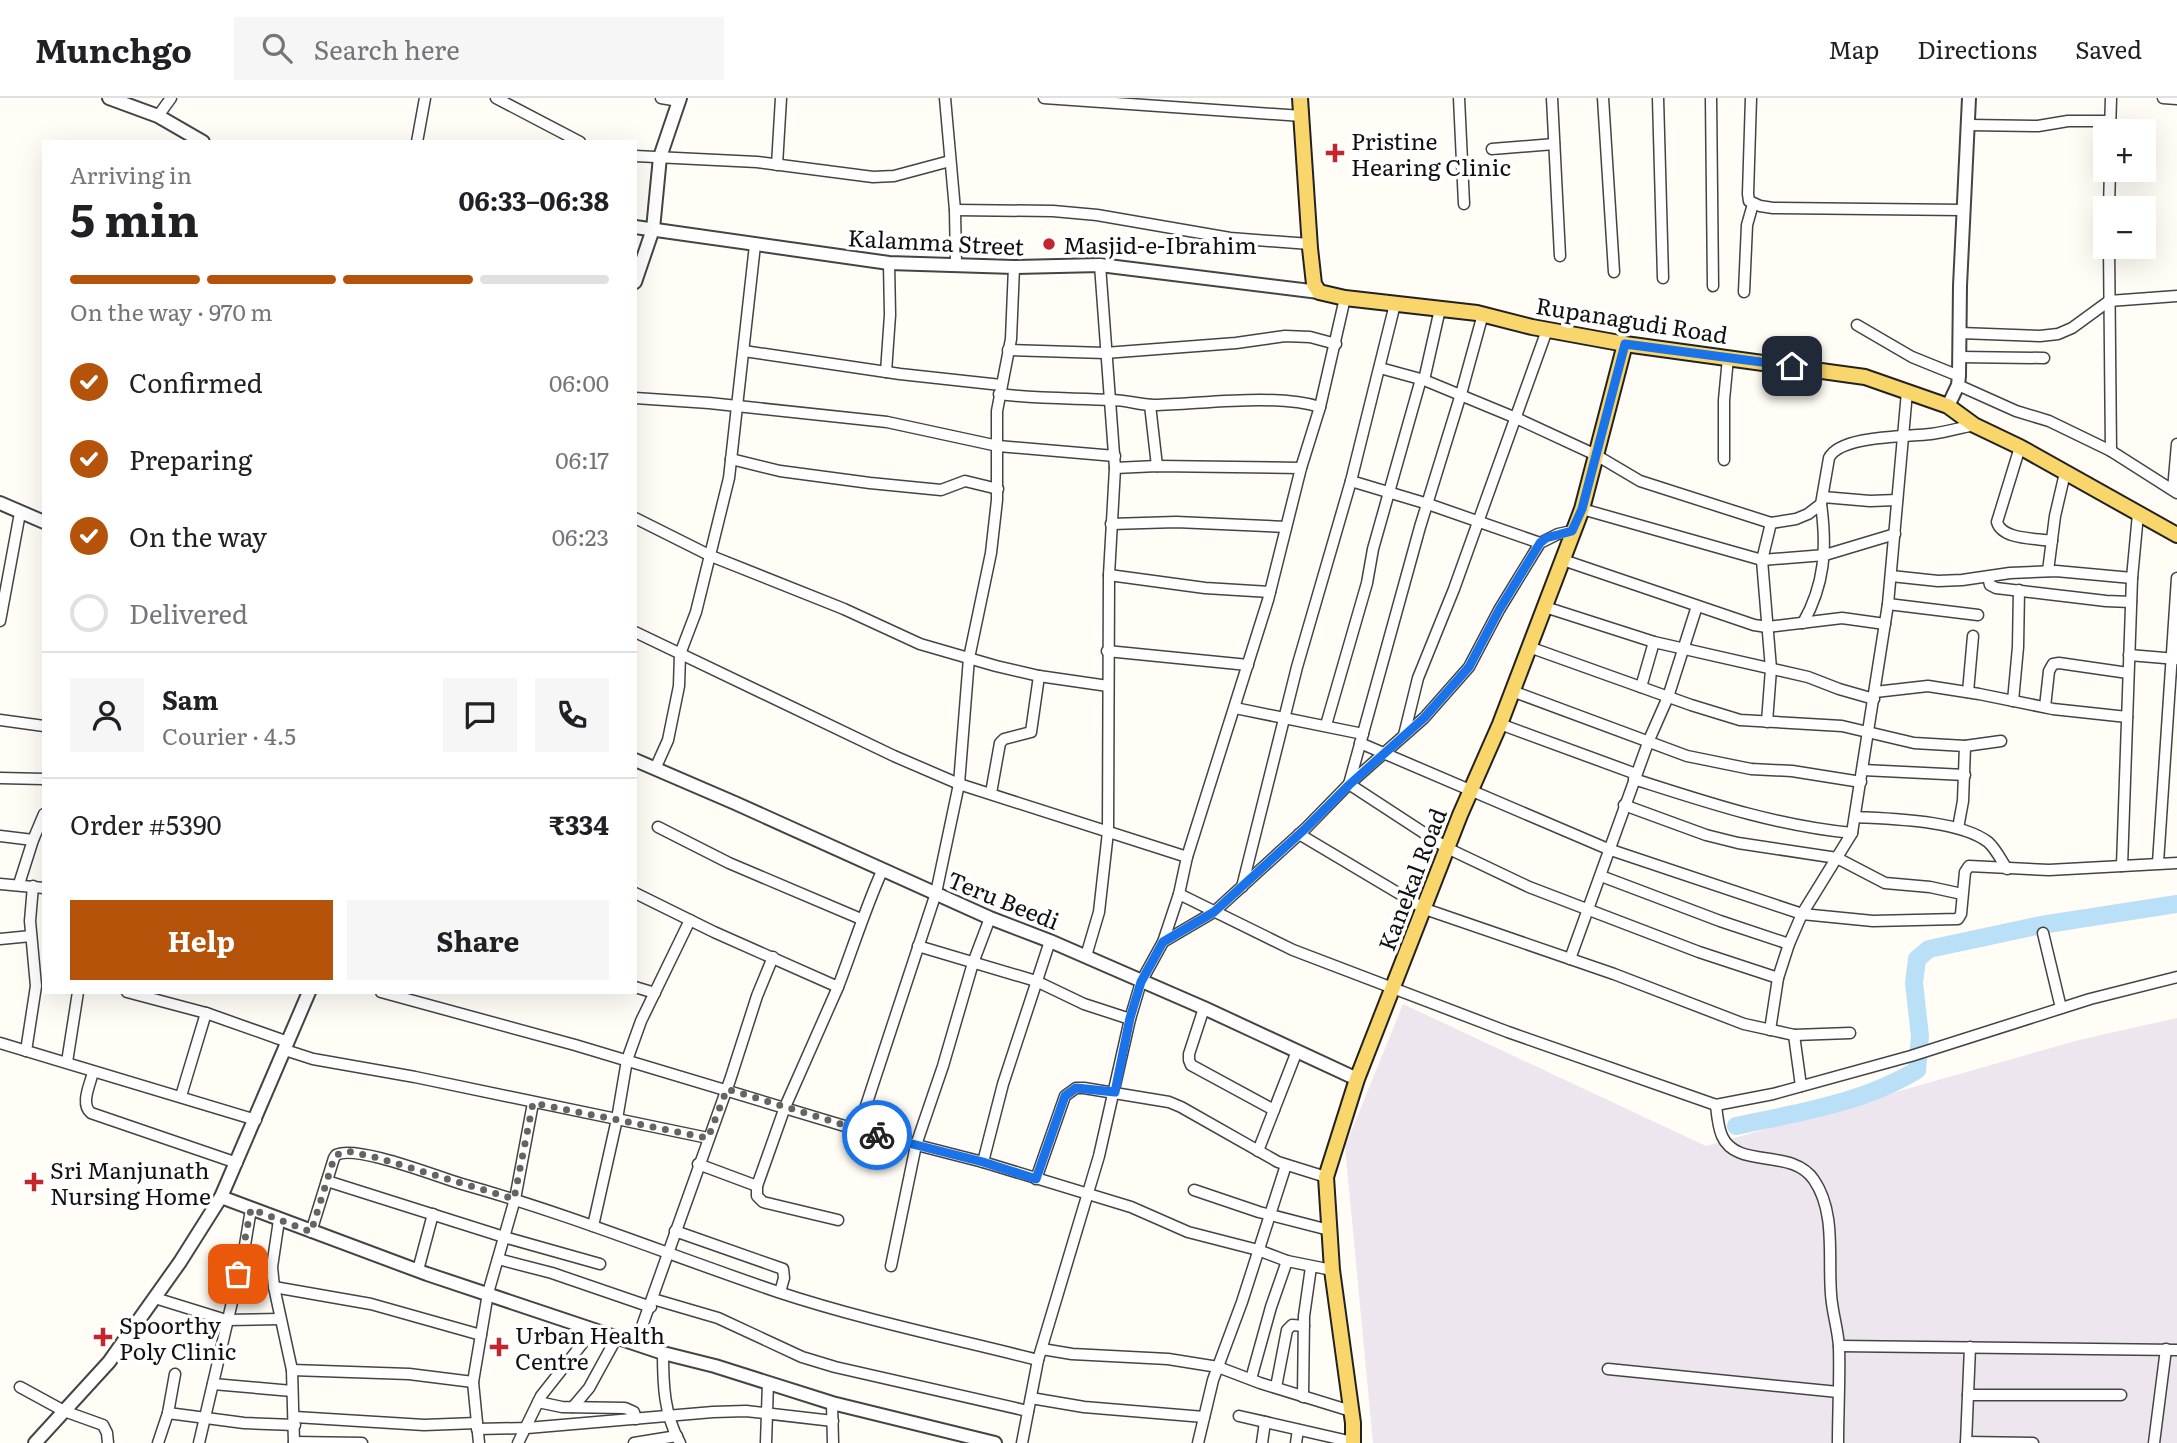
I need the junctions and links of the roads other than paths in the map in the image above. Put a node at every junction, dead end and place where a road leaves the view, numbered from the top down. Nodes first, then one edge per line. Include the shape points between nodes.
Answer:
1 (109, 98) edge
2 (171, 98) edge
3 (425, 98) edge
4 (496, 98) edge
5 (661, 98) edge
6 (781, 98) edge
7 (945, 98) edge
8 (1044, 98) edge
9 (1300, 98) edge
10 (1459, 98) edge
11 (1552, 98) edge
12 (1603, 98) edge
13 (1658, 98) edge
14 (1711, 98) edge
15 (1752, 98) edge
16 (1969, 98) edge
17 (2111, 98) edge
18 (2163, 98) edge
19 (679, 99) edge
20 (2177, 99) edge
21 (1168, 102) edge
22 (158, 116) junction
23 (1302, 116) junction
24 (2110, 119) edge
25 (2093, 124) edge
26 (1969, 125) junction
27 (200, 140) edge
28 (417, 140) edge
29 (577, 140) edge
30 (1554, 144) junction
31 (1492, 149) dead end
32 (637, 156) edge
33 (660, 157) junction
34 (950, 161) junction
35 (777, 165) junction
36 (1464, 204) dead end
37 (1754, 204) junction
38 (1963, 209) junction
39 (955, 210) junction
40 (637, 227) edge
41 (653, 229) junction
42 (755, 245) junction
43 (1310, 246) junction
44 (1560, 256) dead end
45 (2109, 259) edge
46 (889, 263) junction
47 (956, 264) junction
48 (1100, 265) junction
49 (1014, 267) junction
50 (1614, 272) dead end
51 (637, 276) edge
52 (1663, 278) dead end
53 (1713, 286) dead end
54 (1318, 292) junction
55 (1744, 292) dead end
56 (2177, 296) edge
57 (1345, 298) junction
58 (2109, 300) junction
59 (1395, 304) junction
60 (1440, 309) junction
61 (1483, 314) junction
62 (1857, 325) dead end
63 (1547, 330) junction
64 (1960, 333) junction
65 (1336, 344) junction
66 (1625, 344) junction
67 (1008, 350) junction
68 (744, 351) junction
69 (1105, 353) junction
70 (1959, 357) junction
71 (1728, 358) junction
72 (2044, 358) dead end
73 (1380, 369) junction
74 (886, 372) junction
75 (1423, 380) junction
76 (1959, 380) junction
77 (1000, 390) junction
78 (1907, 392) junction
79 (1461, 394) junction
80 (637, 398) edge
81 (1109, 400) junction
82 (1150, 405) junction
83 (1948, 406) junction
84 (737, 407) junction
85 (1320, 407) junction
86 (1517, 418) junction
87 (1974, 425) junction
88 (1904, 436) junction
89 (2177, 444) edge
90 (998, 446) junction
91 (2020, 447) junction
92 (2111, 451) junction
93 (1596, 455) junction
94 (1115, 456) junction
95 (731, 459) junction
96 (1724, 460) dead end
97 (1157, 466) junction
98 (1115, 468) junction
99 (1301, 468) junction
100 (2065, 473) junction
101 (1351, 481) junction
102 (998, 489) junction
103 (2175, 491) edge
104 (1389, 492) junction
105 (1898, 500) junction
106 (1822, 501) junction
107 (0, 503) edge
108 (1428, 504) junction
109 (1582, 509) junction
110 (20, 513) junction
111 (2138, 514) junction
112 (637, 519) edge
113 (42, 521) edge
114 (1478, 522) junction
115 (1771, 523) junction
116 (1111, 524) junction
117 (1286, 527) junction
118 (1572, 531) junction
119 (1895, 534) junction
120 (2177, 535) edge
121 (2052, 541) junction
122 (1540, 543) junction
123 (1825, 555) junction
124 (710, 556) junction
125 (1563, 560) junction
126 (1762, 560) junction
127 (2048, 570) junction
128 (1109, 575) junction
129 (1891, 576) junction
130 (1988, 577) junction
131 (2132, 578) junction
132 (2177, 578) edge
133 (3, 590) edge
134 (2019, 590) junction
135 (1270, 592) junction
136 (2131, 602) junction
137 (1888, 604) junction
138 (1697, 606) junction
139 (1545, 607) junction
140 (1978, 615) dead end
141 (0, 621) edge
142 (1803, 623) junction
143 (1885, 624) junction
144 (1767, 626) junction
145 (637, 633) edge
146 (1973, 636) dead end
147 (1654, 642) junction
148 (1529, 648) junction
149 (1684, 649) junction
150 (1108, 651) junction
151 (680, 654) junction
152 (2129, 655) junction
153 (969, 658) junction
154 (2174, 659) edge
155 (1248, 665) junction
156 (1771, 668) junction
157 (2128, 673) junction
158 (1039, 676) junction
159 (1108, 686) junction
160 (1641, 687) junction
161 (1512, 691) junction
162 (1968, 692) junction
163 (1875, 695) junction
164 (1668, 697) junction
165 (2013, 701) junction
166 (2045, 707) junction
167 (1235, 708) junction
168 (2127, 717) junction
169 (1284, 718) junction
170 (0, 720) edge
171 (1767, 722) junction
172 (1500, 724) junction
173 (1326, 725) junction
174 (42, 726) edge
175 (1870, 732) junction
176 (1404, 736) junction
177 (1361, 738) junction
178 (1649, 740) junction
179 (2001, 741) dead end
180 (1965, 746) junction
181 (1385, 754) junction
182 (637, 761) edge
183 (655, 769) junction
184 (1863, 770) junction
185 (1965, 775) junction
186 (1635, 776) junction
187 (0, 778) edge
188 (42, 779) edge
189 (1861, 782) junction
190 (959, 784) junction
191 (1349, 785) junction
192 (1471, 792) junction
193 (991, 793) junction
194 (1625, 805) junction
195 (1855, 817) junction
196 (42, 819) edge
197 (658, 827) dead end
198 (1958, 828) junction
199 (1108, 832) junction
200 (1852, 833) junction
201 (1299, 834) junction
202 (0, 836) edge
203 (33, 840) junction
204 (1447, 848) junction
205 (1608, 849) junction
206 (1187, 857) junction
207 (1837, 858) junction
208 (2158, 863) junction
209 (2177, 863) edge
210 (2122, 866) junction
211 (2007, 869) junction
212 (882, 871) junction
213 (1601, 876) junction
214 (0, 884) edge
215 (19, 884) junction
216 (33, 886) junction
217 (1242, 887) junction
218 (42, 888) edge
219 (936, 893) junction
220 (637, 894) edge
221 (1179, 894) junction
222 (1962, 894) junction
223 (1425, 909) junction
224 (1589, 909) junction
225 (1214, 912) junction
226 (1802, 914) junction
227 (990, 918) junction
228 (861, 919) junction
229 (690, 920) junction
230 (2043, 933) dead end
231 (31, 936) junction
232 (0, 939) edge
233 (1050, 940) junction
234 (1163, 942) junction
235 (1789, 944) junction
236 (918, 946) junction
237 (1086, 956) junction
238 (773, 957) junction
239 (1570, 959) junction
240 (973, 963) junction
241 (39, 970) edge
242 (2177, 976) edge
243 (1778, 978) junction
244 (1036, 981) junction
245 (1141, 982) junction
246 (838, 987) junction
247 (637, 988) edge
248 (1393, 988) junction
249 (655, 993) junction
250 (78, 994) edge
251 (135, 994) edge
252 (308, 994) edge
253 (388, 994) edge
254 (1204, 1008) junction
255 (2061, 1008) junction
256 (206, 1013) junction
257 (1130, 1018) junction
258 (1770, 1030) junction
259 (1850, 1032) dead end
260 (1794, 1035) junction
261 (0, 1044) edge
262 (286, 1046) junction
263 (26, 1051) junction
264 (1297, 1051) junction
265 (627, 1060) junction
266 (67, 1062) junction
267 (93, 1072) junction
268 (1357, 1079) junction
269 (1801, 1086) junction
270 (727, 1089) junction
271 (1115, 1092) junction
272 (181, 1096) junction
273 (533, 1103) junction
274 (1716, 1105) junction
275 (785, 1107) junction
276 (1274, 1110) junction
277 (617, 1119) junction
278 (256, 1120) junction
279 (858, 1130) junction
280 (708, 1138) junction
281 (916, 1145) junction
282 (1258, 1152) junction
283 (983, 1162) junction
284 (237, 1163) junction
285 (698, 1164) junction
286 (1286, 1165) junction
287 (1326, 1177) junction
288 (1036, 1179) junction
289 (327, 1181) junction
290 (757, 1186) junction
291 (1195, 1190) dead end
292 (1088, 1195) junction
293 (221, 1197) junction
294 (514, 1199) junction
295 (251, 1209) junction
296 (433, 1214) junction
297 (1270, 1215) junction
298 (279, 1220) junction
299 (838, 1220) dead end
300 (593, 1226) junction
301 (1329, 1230) junction
302 (675, 1231) junction
303 (311, 1232) junction
304 (504, 1237) junction
305 (1258, 1250) junction
306 (667, 1255) junction
307 (498, 1259) junction
308 (1287, 1261) junction
309 (600, 1264) dead end
310 (891, 1266) dead end
311 (1311, 1266) junction
312 (418, 1270) junction
313 (1332, 1270) junction
314 (274, 1287) junction
315 (780, 1292) junction
316 (488, 1293) junction
317 (155, 1298) junction
318 (652, 1303) junction
319 (280, 1319) junction
320 (226, 1320) junction
321 (1304, 1326) junction
322 (593, 1330) junction
323 (481, 1335) junction
324 (617, 1337) junction
325 (636, 1343) junction
326 (1839, 1346) junction
327 (1970, 1347) junction
328 (1042, 1349) junction
329 (2172, 1350) edge
330 (663, 1353) junction
331 (1038, 1360) junction
332 (1218, 1367) junction
333 (1608, 1369) dead end
334 (292, 1370) junction
335 (175, 1374) dead end
336 (1251, 1380) junction
337 (473, 1382) junction
338 (768, 1382) junction
339 (213, 1384) junction
340 (20, 1387) dead end
341 (1276, 1387) junction
342 (292, 1391) junction
343 (1838, 1392) junction
344 (1968, 1395) junction
345 (2121, 1395) dead end
346 (1303, 1397) junction
347 (1031, 1398) junction
348 (538, 1402) junction
349 (832, 1403) junction
350 (573, 1407) junction
351 (64, 1411) junction
352 (1028, 1411) junction
353 (1351, 1411) junction
354 (168, 1413) junction
355 (767, 1414) junction
356 (669, 1416) junction
357 (1239, 1416) dead end
358 (1204, 1417) junction
359 (205, 1419) junction
360 (636, 1419) junction
361 (295, 1421) junction
362 (833, 1422) junction
363 (1265, 1422) junction
364 (477, 1426) junction
365 (527, 1428) junction
366 (1298, 1430) junction
367 (679, 1440) edge
368 (665, 1441) edge
369 (987, 1442) edge
370 (1353, 1442) edge
371 (1966, 1442) edge
372 (35, 1443) edge
373 (108, 1443) edge
374 (158, 1443) edge
375 (199, 1443) edge
376 (294, 1443) edge
377 (362, 1443) edge
378 (479, 1443) edge
379 (518, 1443) edge
380 (634, 1443) edge
381 (766, 1443) edge
382 (833, 1443) edge
383 (1022, 1443) edge
384 (1198, 1443) edge
385 (1262, 1443) edge
386 (1296, 1443) edge
387 (1838, 1443) edge
388 (2016, 1443) edge
389 (2034, 1443) edge
390 (2154, 1443) edge

1 - 22 street
2 - 22 street
3 - 28 street
4 - 29 street
5 - 19 street
6 - 35 street
7 - 34 street
8 - 21 street
9 - 23 main road
10 - 36 street
11 - 30 street
12 - 50 street
13 - 52 street
14 - 53 street
15 - 37 street via 1748,194
16 - 26 street
17 - 24 street
18 - 20 street
19 - 33 street
21 - 23 street
22 - 27 street
23 - 43 main road
25 - 26 street
26 - 38 street
30 - 31 street
30 - 44 street
32 - 33 street
33 - 35 street
33 - 41 street
34 - 35 street via 873,177
34 - 39 street
37 - 38 street via 1773,208
37 - 55 street via 1747,225
38 - 64 street
39 - 43 street via 1097,215 1230,238
39 - 47 street
40 - 41 street, Kalamma Street
41 - 42 street, Kalamma Street
41 - 51 street
42 - 46 street, Kalamma Street
42 - 68 street
43 - 54 main road
45 - 58 street
46 - 47 street, Kalamma Street
46 - 74 street
47 - 49 street, Kalamma Street
48 - 49 street, Kalamma Street
48 - 54 street, Kalamma Street
48 - 69 street
49 - 67 street
54 - 57 main road, Rupanagudi Road
56 - 58 street
57 - 59 main road, Rupanagudi Road
57 - 65 street
58 - 64 street via 2058,334
58 - 92 street
59 - 60 main road, Rupanagudi Road
59 - 73 street
60 - 61 main road, Rupanagudi Road
60 - 75 street
61 - 63 main road, Rupanagudi Road
61 - 79 street
62 - 76 street
63 - 66 main road, Rupanagudi Road
63 - 86 street
64 - 70 street
65 - 69 street via 1285,336
65 - 85 street
66 - 71 main road, Rupanagudi Road
66 - 93 main road, Kanekal Road
67 - 69 street
67 - 77 street
68 - 74 street
68 - 84 street
69 - 81 street
70 - 72 street
70 - 76 street
71 - 78 main road, Rupanagudi Road via 1865,377
71 - 96 street
73 - 75 street
73 - 101 street
74 - 77 street
75 - 79 street
75 - 104 street
76 - 83 street
76 - 92 street via 2016,411 2049,421
77 - 81 street via 1034,398
77 - 90 street
78 - 83 main road, Rupanagudi Road
78 - 88 street
79 - 86 street
79 - 108 street
80 - 84 street
81 - 82 street
81 - 94 street
82 - 85 street via 1257,401
82 - 97 street
83 - 87 main road, Rupanagudi Road
84 - 90 street via 887,422
84 - 95 street
85 - 99 street
86 - 93 street
86 - 114 street
87 - 88 street
87 - 91 main road, Rupanagudi Road
88 - 105 street
88 - 106 street via 1871,439 1832,453
89 - 103 street
90 - 94 street
90 - 102 street
91 - 100 main road, Rupanagudi Road
91 - 121 street via 1998,527 2009,534
92 - 103 street
93 - 109 main road, Kanekal Road
93 - 115 street via 1640,481
94 - 98 street
95 - 102 street via 870,483 941,490 965,481
95 - 124 street
97 - 98 street
97 - 99 street
98 - 116 street
99 - 117 street
100 - 111 main road, Rupanagudi Road
100 - 121 street
101 - 104 street
101 - 169 street
102 - 153 street via 991,553
104 - 108 street
104 - 173 street
105 - 106 street
105 - 119 street
106 - 115 street via 1808,514
106 - 123 street
107 - 110 street
108 - 114 street
108 - 177 street
109 - 118 main road, Kanekal Road
109 - 126 street
110 - 113 street
110 - 133 street
111 - 120 main road, Rupanagudi Road
111 - 131 street
112 - 124 street
114 - 122 street
114 - 176 street via 1418,678
115 - 126 street
116 - 117 street
116 - 128 street
117 - 135 street
118 - 122 street
118 - 125 main road, Kanekal Road
119 - 123 street
119 - 129 street
121 - 127 street
122 - 176 street via 1469,667
123 - 126 street
123 - 142 street via 1820,584
124 - 151 street
124 - 153 street via 919,644
125 - 138 street
125 - 139 main road, Kanekal Road
126 - 144 street
127 - 130 street
127 - 131 street
128 - 135 street
128 - 150 street
129 - 130 street via 1938,581
129 - 137 street
130 - 134 street via 1993,587
131 - 136 street
132 - 154 street
133 - 141 street
134 - 136 street
134 - 165 street
135 - 155 street
136 - 152 street
137 - 140 street
137 - 143 street
138 - 144 street
138 - 149 street
139 - 147 street
139 - 148 main road, Kanekal Road
142 - 143 street via 1842,618
142 - 144 street
143 - 163 street
144 - 156 street
145 - 151 street
146 - 162 street
147 - 149 street
147 - 160 street
148 - 160 street
148 - 161 main road, Kanekal Road
149 - 156 street
149 - 164 street
150 - 155 street
150 - 159 street
151 - 183 street via 674,714
151 - 190 street
152 - 154 street
152 - 157 street
153 - 158 street
153 - 190 street
154 - 208 street
155 - 167 street
156 - 163 street
156 - 171 street
157 - 166 street via 2053,664
157 - 168 street
158 - 159 street
158 - 193 street via 1031,732 1000,743
159 - 199 street
160 - 164 street
161 - 172 main road, Kanekal Road
161 - 178 street
162 - 163 street via 1928,686
162 - 165 street
163 - 175 street
164 - 171 street via 1722,715
164 - 178 street
165 - 166 street
166 - 168 street
167 - 169 street
167 - 206 street
168 - 210 street
169 - 173 street
169 - 217 street
170 - 174 street
171 - 175 street
172 - 186 street
172 - 192 main road, Kanekal Road
173 - 177 street
175 - 180 street via 1914,743
175 - 184 street
176 - 181 street
177 - 181 street
177 - 191 street
178 - 186 street
178 - 189 street via 1705,760
179 - 180 street
180 - 185 street
181 - 191 street
181 - 192 street
182 - 183 street, Teru Beedi
183 - 212 street, Teru Beedi
184 - 185 street
184 - 189 street
185 - 198 street
186 - 194 street
186 - 200 street via 1793,826
187 - 188 street
189 - 195 street
190 - 193 street
190 - 219 street
191 - 201 street
191 - 204 street
192 - 204 main road, Kanekal Road
192 - 205 street
193 - 199 street
194 - 205 street
194 - 207 street via 1706,835
195 - 198 street
195 - 200 street
196 - 203 street
197 - 228 street
198 - 211 street via 1989,843
199 - 206 street
199 - 237 street via 1099,912
200 - 207 street
201 - 217 street
201 - 223 street
202 - 203 street
203 - 215 street
204 - 223 main road, Kanekal Road
204 - 224 street
205 - 213 street
205 - 226 street
206 - 221 street
207 - 222 street via 1885,883
207 - 226 street
208 - 209 street
208 - 210 street
210 - 211 street
211 - 222 street via 1969,866
212 - 219 street, Teru Beedi
212 - 228 street
213 - 224 street
213 - 235 street
214 - 215 street
215 - 216 street
216 - 218 street
216 - 231 street
217 - 225 street
219 - 227 street, Teru Beedi
219 - 236 street
220 - 229 street
221 - 225 street
221 - 234 street
222 - 226 street via 1961,914 1954,920 1872,921
223 - 239 street
223 - 248 main road, Kanekal Road
224 - 239 street
224 - 243 street
225 - 234 street
225 - 248 street via 1293,950
226 - 235 street
227 - 233 street, Teru Beedi
227 - 240 street
228 - 246 street
229 - 238 street
229 - 249 street
230 - 255 street
231 - 232 street
231 - 241 street
233 - 237 street, Teru Beedi
233 - 244 street
234 - 245 street
235 - 243 street
236 - 240 street
236 - 279 street
237 - 245 street, Teru Beedi
238 - 246 street
238 - 270 street
239 - 258 street
240 - 244 street
240 - 281 street
241 - 263 street
242 - 255 street
243 - 258 street
244 - 257 street via 1084,1004
244 - 283 street
245 - 254 street, Teru Beedi
245 - 257 street
246 - 275 street
247 - 249 street
248 - 268 main road, Kanekal Road
248 - 274 street
249 - 265 street
250 - 266 street
251 - 256 street
252 - 262 street
253 - 265 street
254 - 264 street, Teru Beedi
254 - 276 street via 1189,1054 1191,1065
255 - 269 street
256 - 262 street
256 - 272 street
257 - 271 street
258 - 260 street
259 - 260 street
260 - 269 street
261 - 263 street
262 - 273 street via 313,1059
262 - 278 street
263 - 266 street
264 - 268 street, Teru Beedi
264 - 276 street
265 - 270 street
265 - 277 street
266 - 267 street
267 - 272 street
267 - 284 street via 86,1110
268 - 287 main road, Kanekal Road
269 - 274 street
270 - 275 street
270 - 280 street
271 - 282 street via 1181,1107
271 - 288 street via 1076,1088 1065,1096
271 - 292 street
272 - 278 street
273 - 277 street
273 - 294 street
274 - 326 street via 1730,1147 1801,1167 1821,1192 1828,1216 1831,1297
275 - 279 street
275 - 290 street
276 - 282 street
277 - 280 street
277 - 300 street
278 - 284 street
279 - 281 street
280 - 285 street
281 - 283 street
281 - 310 street
282 - 286 street
283 - 288 street
284 - 293 street
285 - 290 street
285 - 302 street
286 - 287 street
286 - 297 street
287 - 301 main road, Kanekal Road
288 - 292 street
289 - 294 street via 336,1155 347,1151
289 - 296 street
289 - 303 street
290 - 299 street via 757,1196 763,1202
291 - 297 street
292 - 305 street
292 - 328 street
293 - 295 street
293 - 317 street
294 - 300 street
294 - 304 street
295 - 298 street
295 - 320 street
296 - 304 street
296 - 312 street
297 - 301 street
297 - 305 street
298 - 303 street
298 - 314 street
300 - 306 street
301 - 313 main road, Kanekal Road
302 - 306 street
302 - 315 street via 783,1269
303 - 312 street
304 - 307 street
304 - 309 street
305 - 308 street
305 - 332 street
306 - 315 street
306 - 318 street
307 - 316 street
307 - 318 street
308 - 311 street
308 - 336 street
311 - 313 street
311 - 321 street
312 - 316 street
313 - 353 main road, Kanekal Road
314 - 319 street
314 - 323 street via 371,1304
315 - 331 street via 880,1322
316 - 322 street
316 - 323 street
317 - 320 street
317 - 351 street via 109,1362
318 - 325 street
318 - 352 street via 718,1318 802,1357 835,1367
319 - 320 street
319 - 334 street
320 - 339 street
321 - 341 street via 1292,1325 1287,1330
321 - 346 street
322 - 324 street
322 - 348 street
323 - 337 street
324 - 325 street
324 - 350 street
325 - 330 street
326 - 327 street
326 - 343 street
327 - 329 street
327 - 344 street
328 - 331 street
328 - 332 street
329 - 390 street
330 - 338 street
330 - 356 street
331 - 347 street
332 - 336 street
332 - 358 street
333 - 343 street
334 - 337 street via 410,1374
334 - 342 street
335 - 354 street
336 - 341 street
337 - 364 street
338 - 349 street
338 - 355 street
339 - 342 street
339 - 359 street
340 - 351 street
341 - 346 street
342 - 361 street
343 - 387 street
344 - 345 street
344 - 371 street
346 - 353 street
347 - 352 street
347 - 358 street
348 - 350 street
348 - 365 street
349 - 362 street
349 - 369 street
350 - 360 street via 625,1408 634,1412
351 - 372 street
351 - 373 street via 103,1425
352 - 383 street
353 - 370 main road, Kanekal Road
354 - 359 street
354 - 374 street
355 - 356 street
355 - 362 street
355 - 381 street
356 - 360 street
356 - 367 street
357 - 363 street
358 - 384 street
359 - 361 street
359 - 375 street
360 - 365 street
361 - 364 street
361 - 376 street
362 - 382 street
363 - 366 street
363 - 385 street
364 - 365 street
364 - 378 street
365 - 379 street
366 - 370 street
366 - 386 street
367 - 368 street
368 - 380 street
371 - 388 street
376 - 377 street
388 - 389 street

